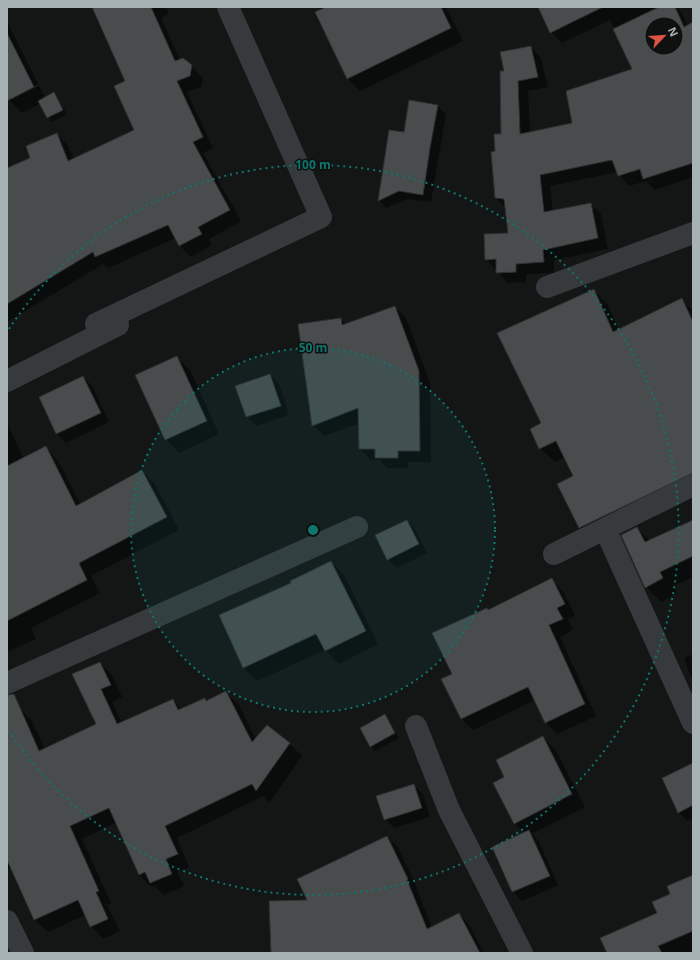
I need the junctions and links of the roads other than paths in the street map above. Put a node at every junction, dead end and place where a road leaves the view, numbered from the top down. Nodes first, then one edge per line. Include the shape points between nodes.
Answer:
1 (228, 7) edge
2 (693, 233) edge
3 (547, 287) dead end
4 (138, 315) dead end
5 (96, 324) dead end
6 (7, 381) edge
7 (693, 485) edge
8 (357, 527) dead end
9 (605, 529) junction
10 (554, 554) dead end
11 (7, 682) edge
12 (693, 723) edge
13 (416, 726) dead end
14 (7, 921) edge
15 (23, 953) edge
16 (522, 953) edge

1 - 5 street via 321,216
2 - 3 street
4 - 6 street
7 - 9 street
8 - 11 street
9 - 10 street
9 - 12 street
13 - 16 street via 449,810
14 - 15 street

